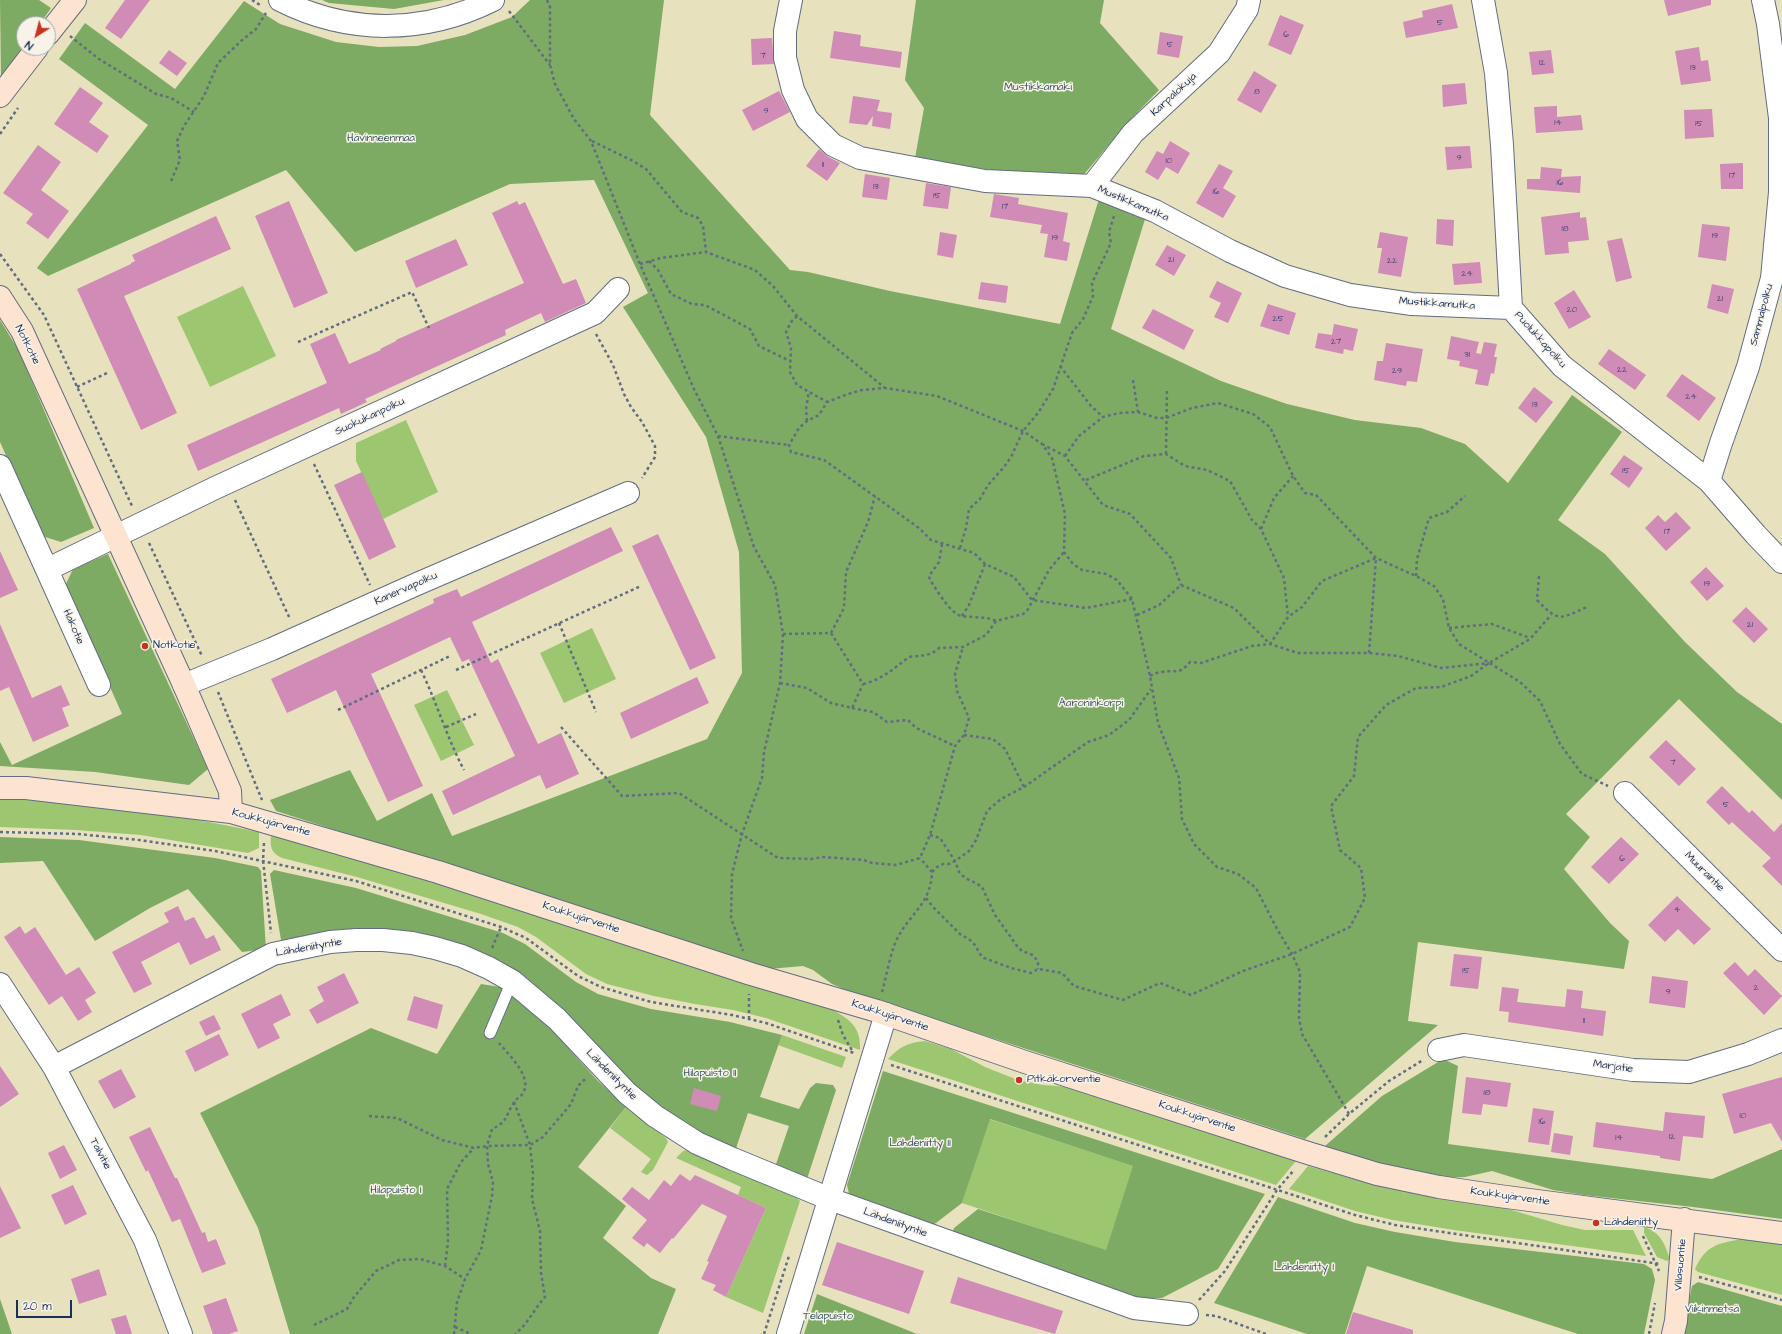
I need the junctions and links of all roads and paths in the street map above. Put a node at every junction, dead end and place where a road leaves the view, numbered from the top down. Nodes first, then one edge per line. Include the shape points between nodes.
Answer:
1 (75, 0) edge
2 (548, 0) edge
3 (791, 0) edge
4 (1249, 0) edge
5 (1483, 0) edge
6 (1762, 0) edge
7 (499, 2) edge
8 (274, 5) edge
9 (56, 24) edge
10 (70, 36) dead end
11 (31, 56) edge
12 (550, 65) junction
13 (0, 96) edge
14 (194, 112) junction
15 (591, 140) junction
16 (172, 181) dead end
17 (1092, 186) junction
18 (1121, 197) junction
19 (706, 252) junction
20 (649, 261) junction
21 (640, 264) junction
22 (618, 289) dead end
23 (0, 297) edge
24 (1511, 308) junction
25 (595, 313) junction
26 (797, 316) junction
27 (429, 328) dead end
28 (298, 342) dead end
29 (790, 361) junction
30 (1060, 366) junction
31 (109, 372) dead end
32 (1133, 380) dead end
33 (77, 387) dead end
34 (885, 388) junction
35 (1166, 388) dead end
36 (809, 390) junction
37 (827, 402) junction
38 (1138, 412) junction
39 (1103, 417) junction
40 (1166, 418) junction
41 (807, 421) junction
42 (1022, 431) junction
43 (718, 436) junction
44 (1042, 444) junction
45 (789, 445) junction
46 (306, 446) junction
47 (1166, 454) junction
48 (1065, 456) junction
49 (0, 466) edge
50 (1293, 476) junction
51 (1086, 480) junction
52 (1709, 481) junction
53 (227, 483) junction
54 (628, 494) joint
55 (875, 496) junction
56 (1465, 496) dead end
57 (1261, 529) junction
58 (116, 535) junction
59 (942, 544) junction
60 (960, 548) junction
61 (1064, 552) junction
62 (1376, 558) junction
63 (1782, 562) edge
64 (985, 564) junction
65 (48, 569) junction
66 (1416, 576) junction
67 (1539, 576) dead end
68 (1181, 585) junction
69 (641, 586) dead end
70 (1132, 599) junction
71 (1032, 600) junction
72 (378, 601) junction
73 (1587, 607) dead end
74 (1137, 615) junction
75 (1551, 615) junction
76 (961, 616) junction
77 (1288, 617) junction
78 (996, 621) junction
79 (559, 623) junction
80 (1449, 628) junction
81 (831, 632) junction
82 (783, 634) junction
83 (298, 637) junction
84 (1530, 639) junction
85 (1270, 644) junction
86 (963, 647) junction
87 (1369, 653) junction
88 (450, 656) dead end
89 (1489, 663) junction
90 (421, 670) junction
91 (456, 670) dead end
92 (1150, 676) junction
93 (780, 683) junction
94 (184, 684) junction
95 (863, 684) junction
96 (99, 685) dead end
97 (1151, 689) junction
98 (852, 708) junction
99 (338, 710) dead end
100 (596, 712) dead end
101 (476, 714) dead end
102 (446, 727) junction
103 (561, 727) dead end
104 (964, 735) junction
105 (955, 746) junction
106 (464, 770) dead end
107 (1024, 787) junction
108 (0, 788) edge
109 (1625, 793) joint
110 (231, 812) junction
111 (742, 834) junction
112 (930, 835) junction
113 (920, 858) junction
114 (956, 860) junction
115 (932, 872) junction
116 (926, 898) junction
117 (1782, 950) edge
118 (1292, 954) junction
119 (1038, 969) junction
120 (751, 974) junction
121 (512, 981) junction
122 (0, 984) edge
123 (840, 1000) junction
124 (882, 1012) junction
125 (490, 1034) joint
126 (1782, 1040) edge
127 (1439, 1050) joint
128 (854, 1052) dead end
129 (599, 1065) junction
130 (54, 1067) junction
131 (514, 1102) junction
132 (1349, 1114) junction
133 (369, 1116) dead end
134 (530, 1145) junction
135 (487, 1146) junction
136 (474, 1148) junction
137 (1308, 1153) junction
138 (830, 1199) junction
139 (1684, 1220) junction
140 (1782, 1233) edge
141 (1642, 1235) dead end
142 (1655, 1262) dead end
143 (444, 1266) junction
144 (465, 1279) junction
145 (1187, 1314) junction
146 (314, 1325) dead end
147 (455, 1327) junction
148 (181, 1334) edge
149 (454, 1334) edge
150 (471, 1334) edge
151 (515, 1334) edge
152 (788, 1334) edge
153 (1266, 1334) edge
154 (1673, 1334) edge

1 - 9 street
2 - 12 path
3 - 17 street, Mustikkamutka via 785,58 793,90 806,119 833,145 860,158 985,181
4 - 17 street, Karpalokuja via 1247,9 1219,53 1133,133
5 - 24 street, Puolukkapolku via 1496,73
6 - 52 street, Sammalpolku via 1768,24 1780,118 1780,192 1772,278 1748,367
7 - 8 street via 424,24 389,27 326,19
7 - 12 path
8 - 14 path via 256,29 218,64
10 - 14 path via 99,58 156,94 171,98
11 - 13 street
12 - 15 path via 555,84 574,119
14 - 16 path via 178,141 180,160
15 - 19 path via 646,169 682,212 698,218 703,226
15 - 21 path
17 - 18 street, Mustikkamutka
18 - 24 street, Mustikkamutka via 1155,211 1230,251 1285,276 1350,295 1412,304
18 - 30 path via 1109,232 1110,243 1092,283 1093,296 1083,319 1072,333
19 - 20 path
19 - 26 path via 755,270 773,286
20 - 21 path
20 - 29 path via 658,270 671,294 692,304 705,305 750,329 759,346
21 - 43 path via 694,389
22 - 25 street, Suokukanpolku
23 - 58 street, Notkotie via 22,331
24 - 52 street, Puolukkapolku via 1562,366
25 - 46 street, Suokukanpolku
25 - 54 path via 594,329 598,340 613,365 627,400 655,446 655,457 649,469
26 - 29 path via 786,332 791,348
26 - 34 path
27 - 28 path via 412,292
29 - 36 path via 790,372 797,385
30 - 39 path via 1091,406
30 - 42 path via 1053,389 1038,413
31 - 33 path
32 - 38 path
34 - 37 path via 862,390
34 - 42 path via 937,396
35 - 40 path
36 - 37 path
36 - 41 path
37 - 41 path via 818,415
38 - 39 path
38 - 40 path
39 - 48 path via 1079,436
40 - 47 path
40 - 50 path via 1192,408 1218,403 1253,414 1270,427
41 - 45 path via 799,428
42 - 44 path
42 - 60 path via 1011,457 988,484 980,499 969,509
43 - 45 path
43 - 82 path via 754,547 775,585
44 - 48 path
44 - 61 path via 1052,458 1065,514
45 - 55 path via 792,452 824,460
46 - 53 street, Suokukanpolku
46 - 72 path
47 - 51 path via 1144,456
47 - 57 path via 1185,466 1207,470 1230,481 1252,520
48 - 51 path
49 - 65 street, Hakotie
50 - 57 path via 1274,498
50 - 62 path via 1304,493 1316,495
51 - 68 path via 1103,505 1130,514 1171,558
52 - 63 street, Puolukkapolku
53 - 58 street, Suokukanpolku
53 - 83 path
54 - 72 street, Kanervapolku
55 - 59 path via 919,528 931,540
55 - 81 path via 868,522 846,572 844,608
56 - 66 path via 1447,512 1429,518 1417,559
57 - 77 path via 1284,578
58 - 65 street
58 - 94 street, Notkotie
59 - 60 path
59 - 76 path via 939,562 929,576 930,580 954,613
60 - 64 path via 974,553
61 - 70 path via 1073,564 1082,570 1106,574 1117,580
61 - 71 path via 1049,570
62 - 66 path
62 - 77 path via 1322,581 1302,607
62 - 87 path
64 - 71 path via 1014,577
64 - 76 path via 969,606
65 - 96 street, Hakotie
66 - 80 path via 1434,586 1443,599
67 - 75 path via 1537,600
68 - 74 path via 1159,605
68 - 85 path via 1234,608
69 - 79 path
70 - 71 path via 1086,608
70 - 74 path
71 - 78 path via 1023,614
72 - 83 street, Kanervapolku
73 - 75 path via 1564,618
74 - 92 path
75 - 84 path
76 - 78 path via 987,617
77 - 85 path
78 - 86 path via 986,635
79 - 91 path
79 - 100 path
80 - 84 path via 1492,624
80 - 89 path via 1459,644
81 - 82 path
81 - 95 path
82 - 93 path
83 - 94 street, Kanervapolku
84 - 89 path
85 - 87 path via 1298,653
85 - 92 path via 1252,646 1201,663 1190,662 1184,670 1177,673 1162,672
86 - 95 path via 939,648 925,656 909,657 877,680
86 - 104 path via 955,674 957,691 969,718
87 - 89 path via 1398,656 1442,668
88 - 90 path
89 - 109 path via 1520,682 1540,701 1560,744 1582,774
89 - 118 path via 1471,676 1441,687 1416,688 1386,705 1358,737 1354,776 1331,806 1340,850 1361,868 1365,898 1350,927
90 - 99 path
90 - 102 path
92 - 97 path
93 - 98 path via 807,688 832,703
93 - 111 path via 764,752 762,778
94 - 110 street, Notkotie via 230,791
95 - 98 path
97 - 107 path via 1129,720 1109,735 1088,742
97 - 118 path via 1158,723 1179,778 1182,819 1194,844 1217,867 1238,874 1256,888
98 - 105 path via 873,712 887,722 908,720 916,728
101 - 102 path
102 - 106 path
103 - 111 path via 622,796 679,793
104 - 105 path
104 - 107 path via 994,738 1005,749
105 - 112 path
107 - 114 path via 1001,799 987,811 976,840 968,851
108 - 110 street, Koukkujärventie via 26,788
109 - 117 street, Muuraintie
110 - 120 street, Koukkujärventie via 438,872
111 - 113 path via 778,858 823,857 896,865
111 - 120 path via 732,874 731,918
112 - 113 path
112 - 114 path via 940,838
113 - 115 path
114 - 115 path via 937,866
114 - 119 path via 959,872 982,888 995,915 1017,946 1033,955 1038,962
115 - 116 path via 931,886
116 - 119 path via 961,935 976,946 978,953 984,958 1031,973
116 - 124 path via 896,939
118 - 119 path via 1243,971 1191,995 1160,984 1123,1000 1074,986 1062,973
118 - 132 path via 1300,972 1299,1018 1302,1034
120 - 123 street, Koukkujärventie
121 - 125 lane
121 - 129 street, Lähdeniityntie via 557,1019
121 - 130 street, Lähdeniityntie via 462,956 435,948 383,940 330,942 273,954
122 - 130 street, Talvitie
123 - 124 street, Koukkujärventie
123 - 128 path via 838,1018 843,1034
124 - 137 street, Koukkujärventie via 1025,1062
124 - 138 street
125 - 131 path via 520,1068 526,1083 524,1092
126 - 127 street, Marjatie via 1748,1054 1689,1072 1633,1070 1464,1045
127 - 132 path via 1389,1081
129 - 134 path via 578,1086 571,1104 543,1137
129 - 138 street, Lähdeniityntie via 627,1093 681,1134 733,1159
130 - 148 street, Talvitie via 145,1240
131 - 134 path
131 - 135 path via 503,1123 492,1129
132 - 137 path
133 - 136 path via 397,1118 442,1140
134 - 135 path
134 - 151 path via 532,1199 540,1231 541,1273 545,1297 524,1327
135 - 136 path
135 - 144 path via 493,1182 492,1196 481,1250
136 - 143 path via 461,1162 446,1189 448,1242
137 - 139 street, Koukkujärventie via 1377,1174 1439,1187
137 - 145 path via 1277,1190 1225,1271
138 - 145 street, Lähdeniityntie via 1134,1308
138 - 152 street
139 - 140 street, Koukkujärventie
139 - 154 street, Villasuontie
141 - 142 path
143 - 144 path
143 - 146 path via 420,1258 398,1260 376,1271 347,1309
144 - 147 path via 458,1302
145 - 153 path via 1216,1316
147 - 149 path
147 - 150 path

